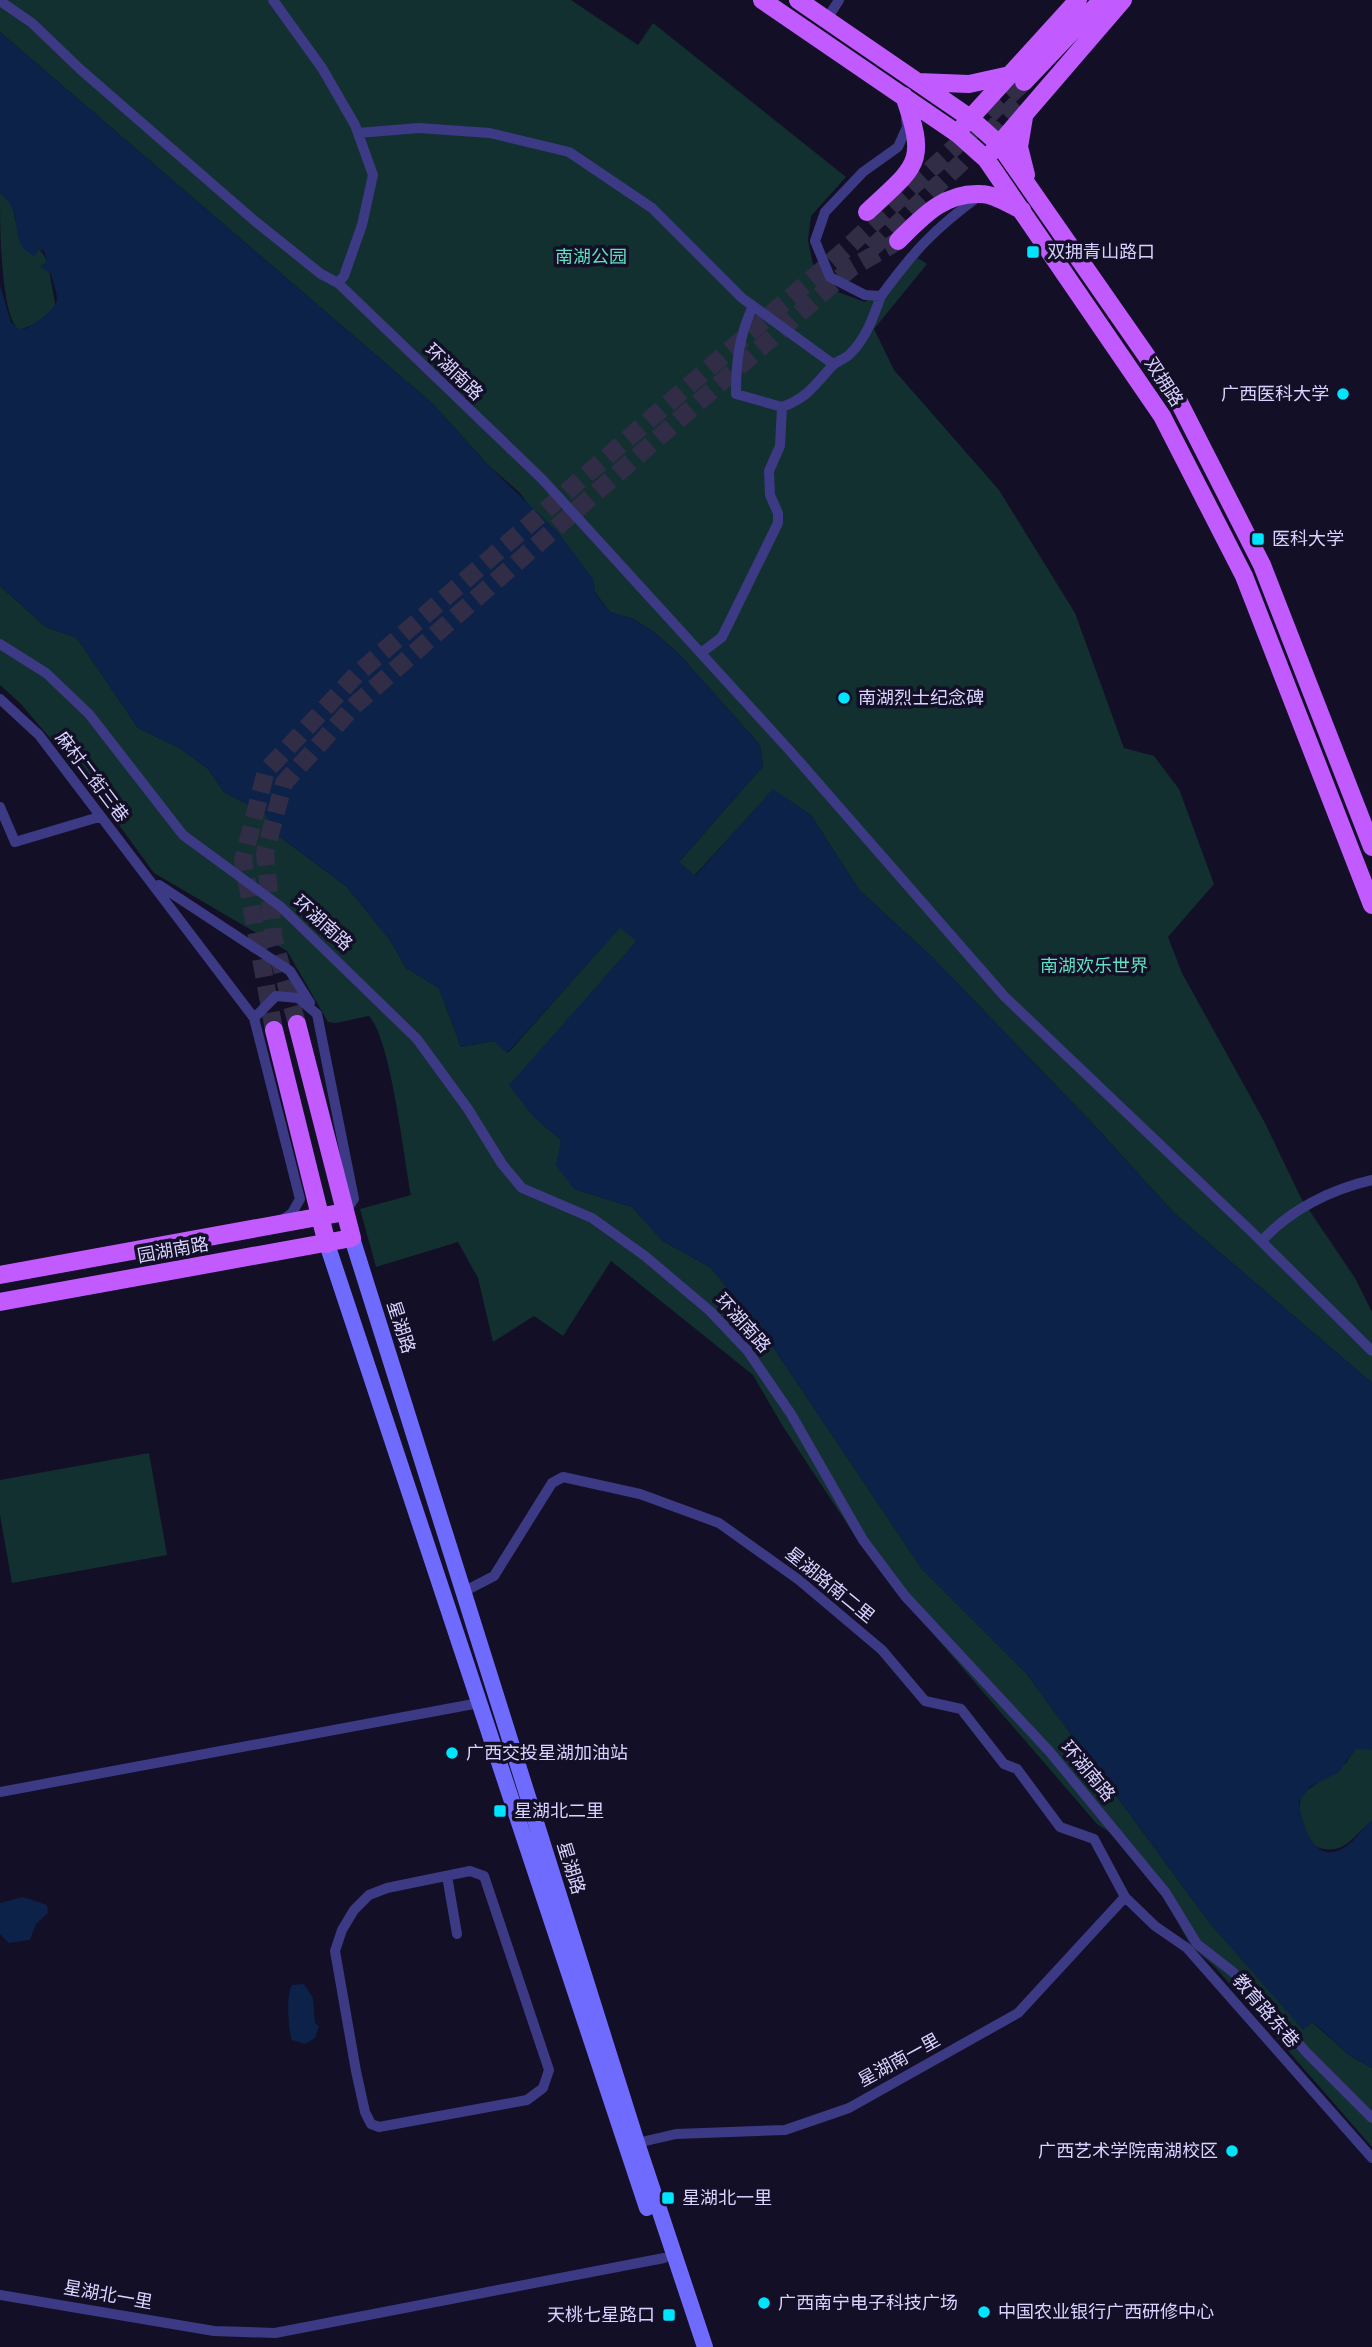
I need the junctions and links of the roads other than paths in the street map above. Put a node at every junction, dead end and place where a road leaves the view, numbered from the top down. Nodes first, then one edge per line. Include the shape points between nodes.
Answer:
1 (273, 0) edge
2 (762, 0) edge
3 (798, 0) edge
4 (839, 0) edge
5 (1078, 0) edge
6 (1102, 0) edge
7 (1111, 0) edge
8 (1123, 0) edge
9 (0, 1) edge
10 (827, 19) junction
11 (918, 82) junction
12 (1022, 82) junction
13 (904, 96) junction
14 (1024, 116) junction
15 (970, 118) junction
16 (358, 133) junction
17 (958, 134) junction
18 (999, 144) junction
19 (986, 159) junction
20 (1029, 185) junction
21 (983, 194) junction
22 (1022, 210) junction
23 (867, 212) dead end
24 (898, 241) tunnel mouth
25 (338, 283) junction
26 (881, 296) junction
27 (753, 306) junction
28 (834, 364) junction
29 (782, 407) junction
30 (0, 644) edge
31 (701, 653) junction
32 (0, 699) edge
33 (0, 807) edge
34 (99, 817) junction
35 (1372, 847) edge
36 (151, 880) junction
37 (1372, 905) edge
38 (317, 1014) junction
39 (254, 1018) junction
40 (297, 1024) tunnel mouth
41 (274, 1030) tunnel mouth
42 (1372, 1180) edge
43 (345, 1212) junction
44 (321, 1218) junction
45 (273, 1226) junction
46 (352, 1238) junction
47 (1262, 1241) junction
48 (327, 1244) junction
49 (0, 1275) edge
50 (0, 1302) edge
51 (1372, 1350) edge
52 (465, 1591) junction
53 (479, 1703) junction
54 (0, 1792) edge
55 (447, 1876) junction
56 (1125, 1897) junction
57 (457, 1934) dead end
58 (1372, 2118) edge
59 (637, 2143) junction
60 (1372, 2158) edge
61 (664, 2258) junction
62 (0, 2295) edge
63 (694, 2347) edge
64 (705, 2347) edge

1 - 16 street via 322,68
2 - 13 main road, 双拥路
3 - 10 main road, 双拥路
4 - 10 street
5 - 12 main road
6 - 12 main road
7 - 12 main road
8 - 14 main road
9 - 25 street, 环湖南路 via 32,23 256,222
10 - 11 main road, 双拥路
11 - 12 main road
11 - 15 main road, 双拥路
12 - 15 main road
13 - 17 main road, 双拥路
13 - 23 main road via 918,135 914,166
13 - 26 street via 907,127 898,147 863,172 825,212 815,241 830,277 865,295
14 - 18 main road
14 - 20 main road via 1019,147
15 - 17 main road
15 - 18 main road, 双拥路
16 - 25 street via 373,175 362,225
16 - 27 street via 419,128 490,132 569,152 652,208
17 - 19 main road, 双拥路
18 - 19 main road
18 - 20 main road, 双拥路
19 - 22 main road, 双拥路
20 - 35 main road, 双拥路 via 1180,404 1262,565
21 - 22 main road
21 - 24 main road via 952,197 922,216
21 - 26 street via 942,223 916,249
22 - 37 main road, 双拥路 via 1162,416 1244,576
25 - 31 street, 环湖南路 via 542,479
26 - 28 street via 866,335
27 - 28 street
27 - 29 street via 736,355 736,394
28 - 29 street via 817,387
29 - 31 street via 780,446 769,471 778,523 722,637
30 - 58 street, 环湖南路 via 46,673 89,714 183,835 281,907 417,1039 522,1188 592,1219 635,1249 710,1311 747,1350 792,1414 863,1541 905,1596 1049,1751 1166,1893 1197,1944 1233,1972
31 - 47 street, 环湖南路 via 1005,997
32 - 34 street, 麻村二街三巷 via 39,735
33 - 34 street via 15,842
34 - 36 street, 麻村二街三巷
36 - 38 street via 290,971
36 - 39 street
38 - 39 street via 298,998 276,996
38 - 43 street via 354,1199
39 - 45 street via 300,1199 292,1213
40 - 43 main road
41 - 44 main road
42 - 47 street via 1347,1186 1300,1210
43 - 44 main road, 园湖南路
43 - 46 main road
44 - 45 main road, 园湖南路
44 - 48 main road
45 - 49 main road, 园湖南路
46 - 48 main road, 园湖南路
46 - 52 main road, 星湖路
47 - 51 street, 环湖南路
48 - 50 main road, 园湖南路
48 - 53 main road, 星湖路
52 - 56 street, 星湖路南二里 via 494,1576 552,1483 563,1477 640,1494 719,1523 799,1580 882,1650 925,1701 961,1709 1004,1764 1017,1769 1060,1827 1094,1839
52 - 59 main road, 星湖路
53 - 54 street
53 - 61 main road, 星湖路
55 - 55 street via 470,1871 484,1876 549,2070 543,2088 527,2100 379,2127 371,2124 365,2112 334,1951 354,1910 369,1895
55 - 57 street
56 - 59 street, 星湖南一里 via 1018,2013 849,2108 785,2130 676,2134
56 - 60 street, 教育路东巷 via 1187,1948
59 - 64 main road, 星湖路
61 - 62 street, 星湖北一里 via 275,2333 214,2331
61 - 63 main road, 星湖路

